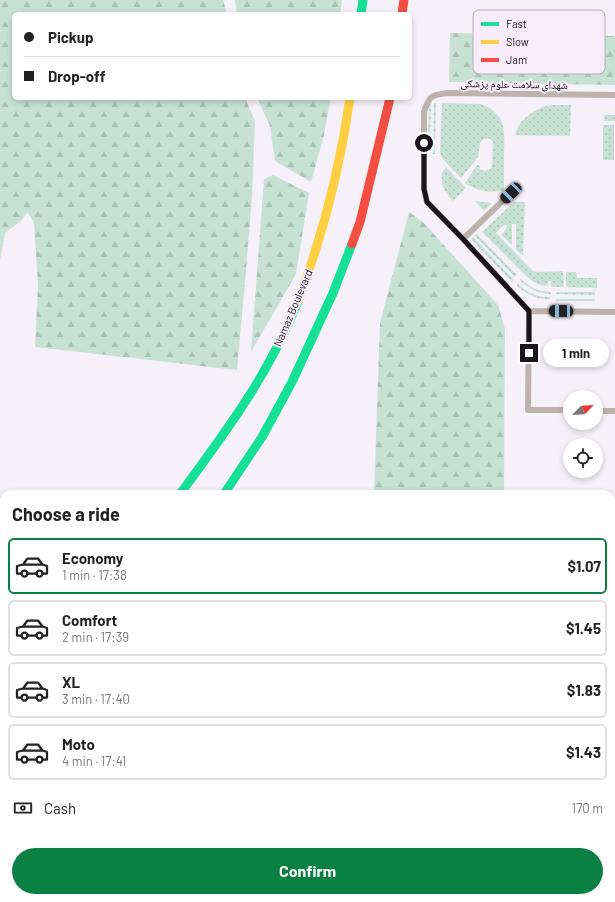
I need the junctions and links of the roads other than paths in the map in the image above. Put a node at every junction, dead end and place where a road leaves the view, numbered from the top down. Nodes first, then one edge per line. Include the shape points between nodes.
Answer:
1 (363, 0) edge
2 (404, 0) edge
3 (361, 12) edge
4 (402, 12) edge
5 (615, 95) edge
6 (350, 100) edge
7 (390, 100) edge
8 (511, 193) dead end
9 (463, 239) junction
10 (529, 311) junction
11 (615, 312) edge
12 (563, 410) edge
13 (603, 411) edge
14 (615, 411) edge
15 (183, 490) edge
16 (227, 490) edge

1 - 3 main road
2 - 4 main road
5 - 9 lane, شهدای سلامت علوم پزشکی via 434,94 428,100 424,112 424,189 427,202
6 - 15 main road, Namaz Boulevard via 329,211 306,279 287,324 266,368 236,417
7 - 16 main road via 360,222 332,293 292,382 262,437
8 - 9 lane
9 - 10 lane
10 - 11 lane
10 - 12 lane via 528,410
13 - 14 lane

